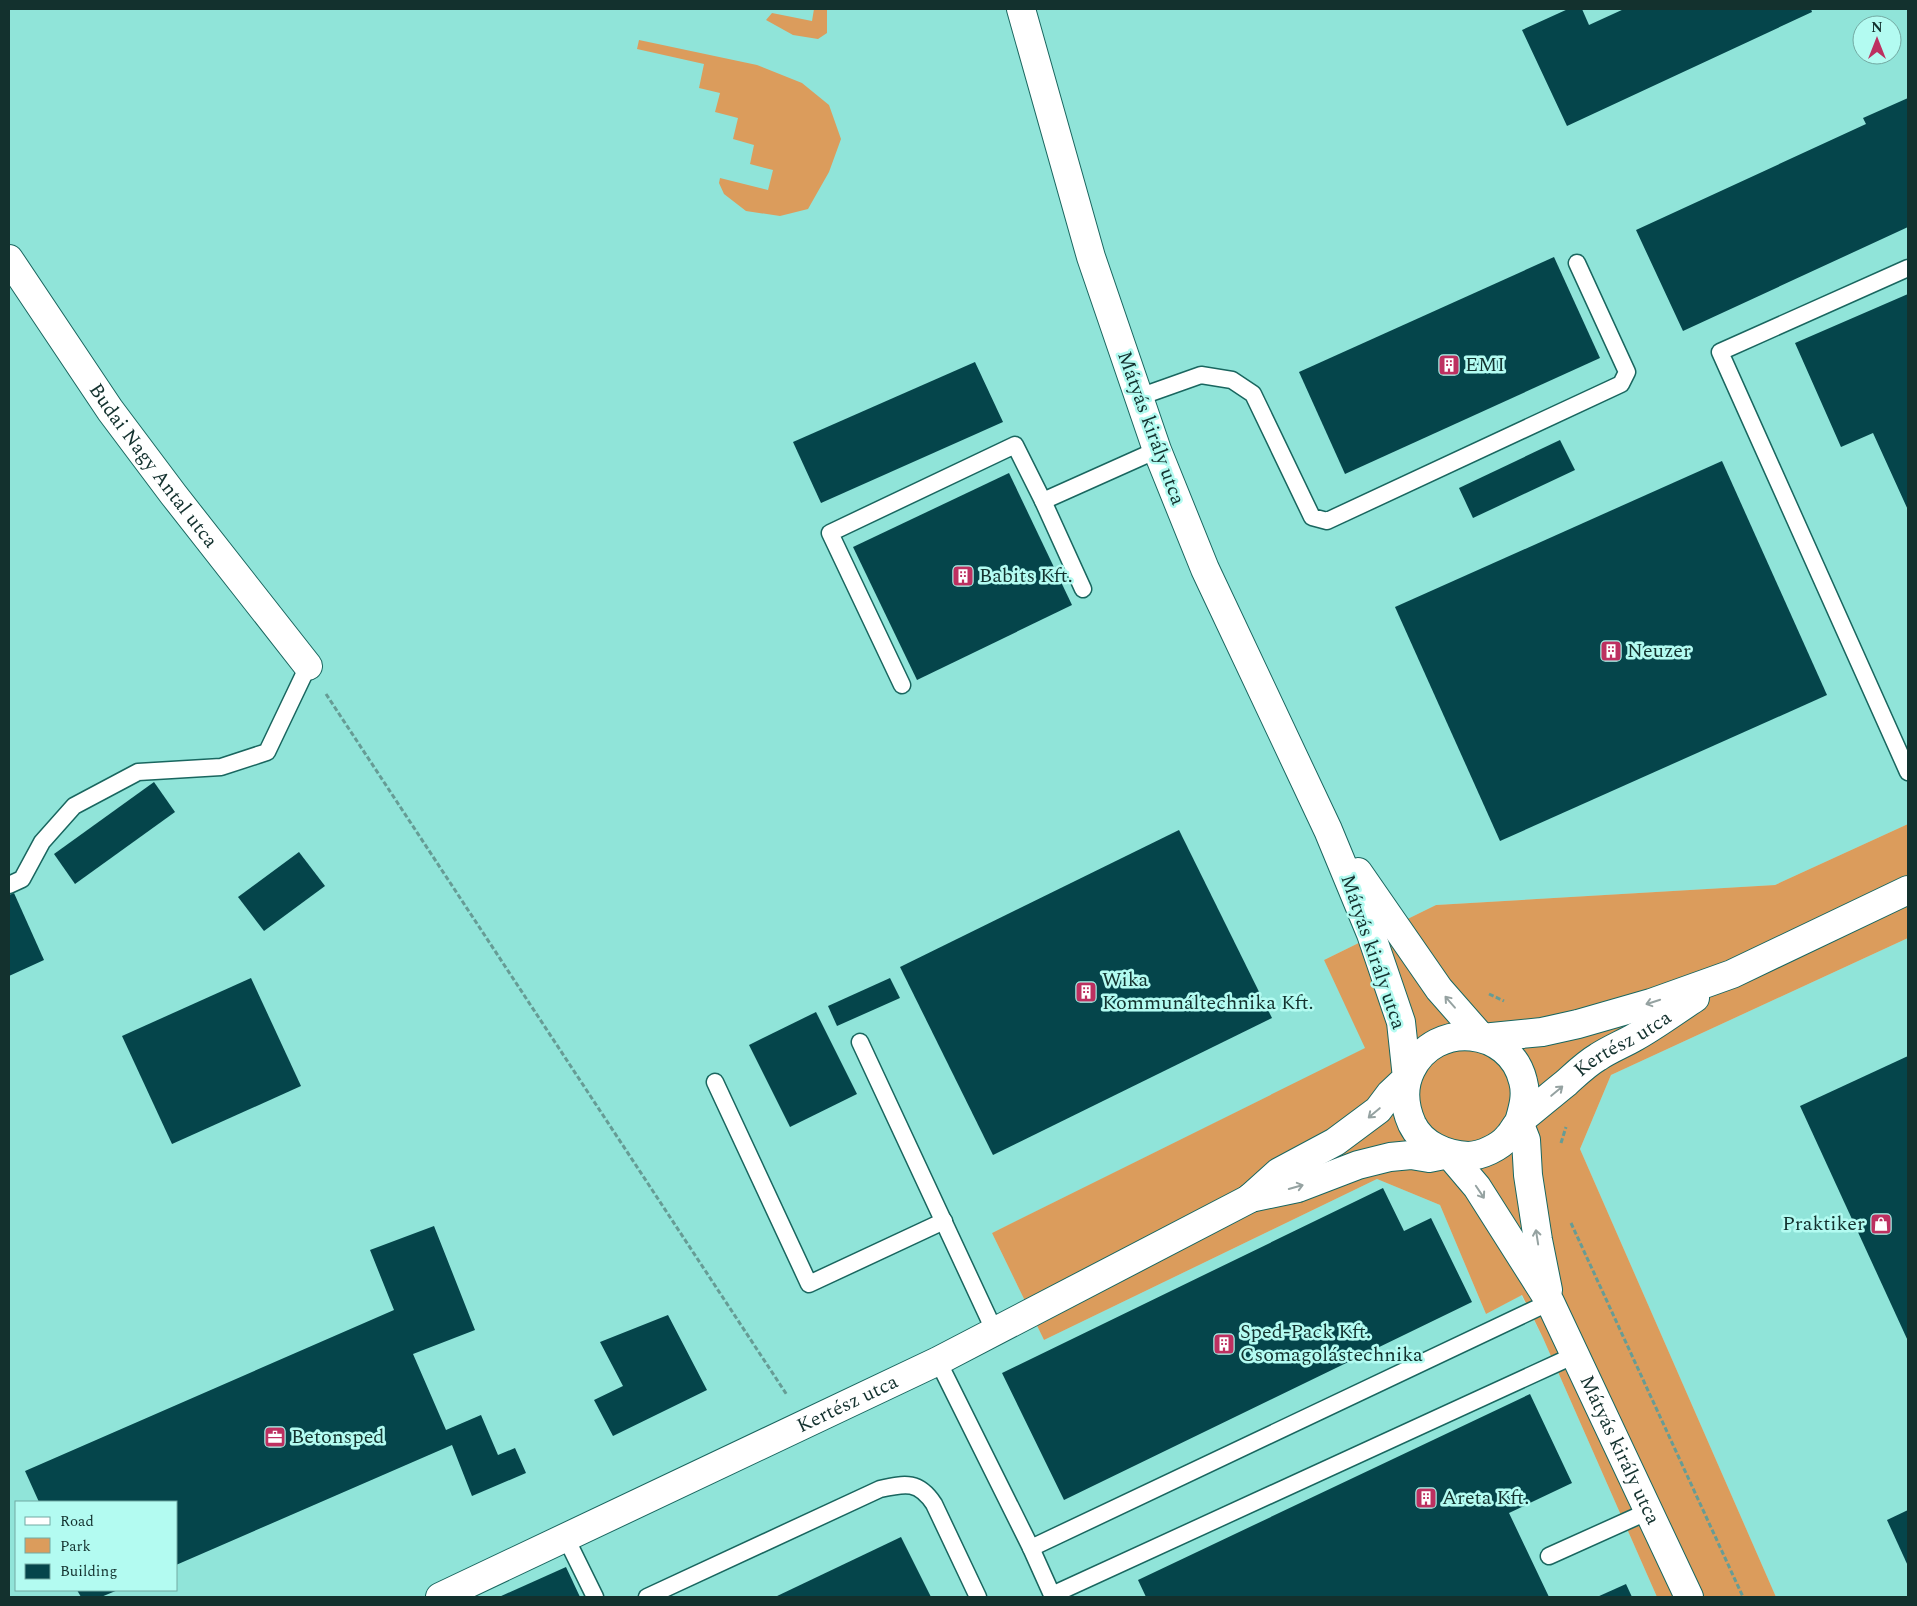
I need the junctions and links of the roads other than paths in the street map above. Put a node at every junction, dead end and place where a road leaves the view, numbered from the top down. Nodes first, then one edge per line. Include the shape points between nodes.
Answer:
1 (1021, 9) edge
2 (9, 259) edge
3 (1577, 263) dead end
4 (1908, 268) edge
5 (1139, 397) junction
6 (1157, 450) junction
7 (1043, 501) junction
8 (1083, 589) dead end
9 (308, 666) joint
10 (902, 685) dead end
11 (1908, 772) edge
12 (1328, 830) junction
13 (9, 885) edge
14 (1908, 890) edge
15 (1732, 974) junction
16 (1482, 1038) junction
17 (860, 1042) dead end
18 (1407, 1078) junction
19 (715, 1082) dead end
20 (1519, 1122) junction
21 (1449, 1154) junction
22 (1249, 1199) junction
23 (944, 1221) junction
24 (1550, 1302) junction
25 (996, 1332) junction
26 (1575, 1354) junction
27 (938, 1361) junction
28 (1648, 1511) junction
29 (566, 1538) junction
30 (1031, 1548) junction
31 (1549, 1556) dead end
32 (1053, 1596) edge
33 (440, 1597) edge
34 (595, 1597) edge
35 (647, 1597) edge
36 (978, 1597) edge
37 (1689, 1597) edge

1 - 5 street, Mátyás király utca via 1091,257
2 - 9 street, Budai Nagy Antal utca via 110,410
3 - 5 lane via 1627,372 1621,384 1327,521 1312,517 1253,394 1232,380 1201,375
4 - 11 lane via 1720,352
5 - 6 street, Mátyás király utca
6 - 7 lane
6 - 12 street, Mátyás király utca via 1205,569
7 - 8 lane
7 - 10 lane via 1015,445 830,533
9 - 13 lane via 267,752 221,767 138,772 74,806 42,842 22,879
16 -> 12 street, Mátyás király utca via 1438,989
12 - 18 street, Mátyás király utca via 1371,934 1401,1022
14 - 15 street, Kertész utca
15 -> 16 street, Kertész utca via 1652,1003 1578,1024 1542,1032
20 -> 15 street, Kertész utca via 1597,1057 1636,1037
16 - 18 street via 1462,1036 1440,1040 1426,1049
16 - 20 street via 1506,1052 1524,1081 1525,1102
17 - 23 lane
18 - 21 street via 1404,1095 1407,1112 1416,1131 1431,1145
18 -> 22 street, Kertész utca via 1378,1110 1335,1142 1279,1172
19 - 23 lane via 809,1284
20 - 21 street via 1508,1138 1490,1150 1470,1156
24 -> 20 street, Mátyás király utca via 1538,1240 1526,1140
22 -> 21 street, Kertész utca via 1298,1188 1358,1165 1390,1157 1410,1155 1429,1158
21 -> 24 street, Mátyás király utca via 1477,1187
22 - 25 street, Kertész utca
23 - 25 lane
24 - 26 street, Mátyás király utca
24 - 30 lane
25 - 27 street, Kertész utca
26 - 28 street, Mátyás király utca
26 - 32 lane
27 - 29 street, Kertész utca
27 - 30 lane
28 - 31 lane
28 - 37 street, Mátyás király utca
29 - 33 street, Kertész utca
29 - 34 lane
30 - 32 lane
35 - 36 lane via 880,1489 898,1485 913,1485 926,1492

